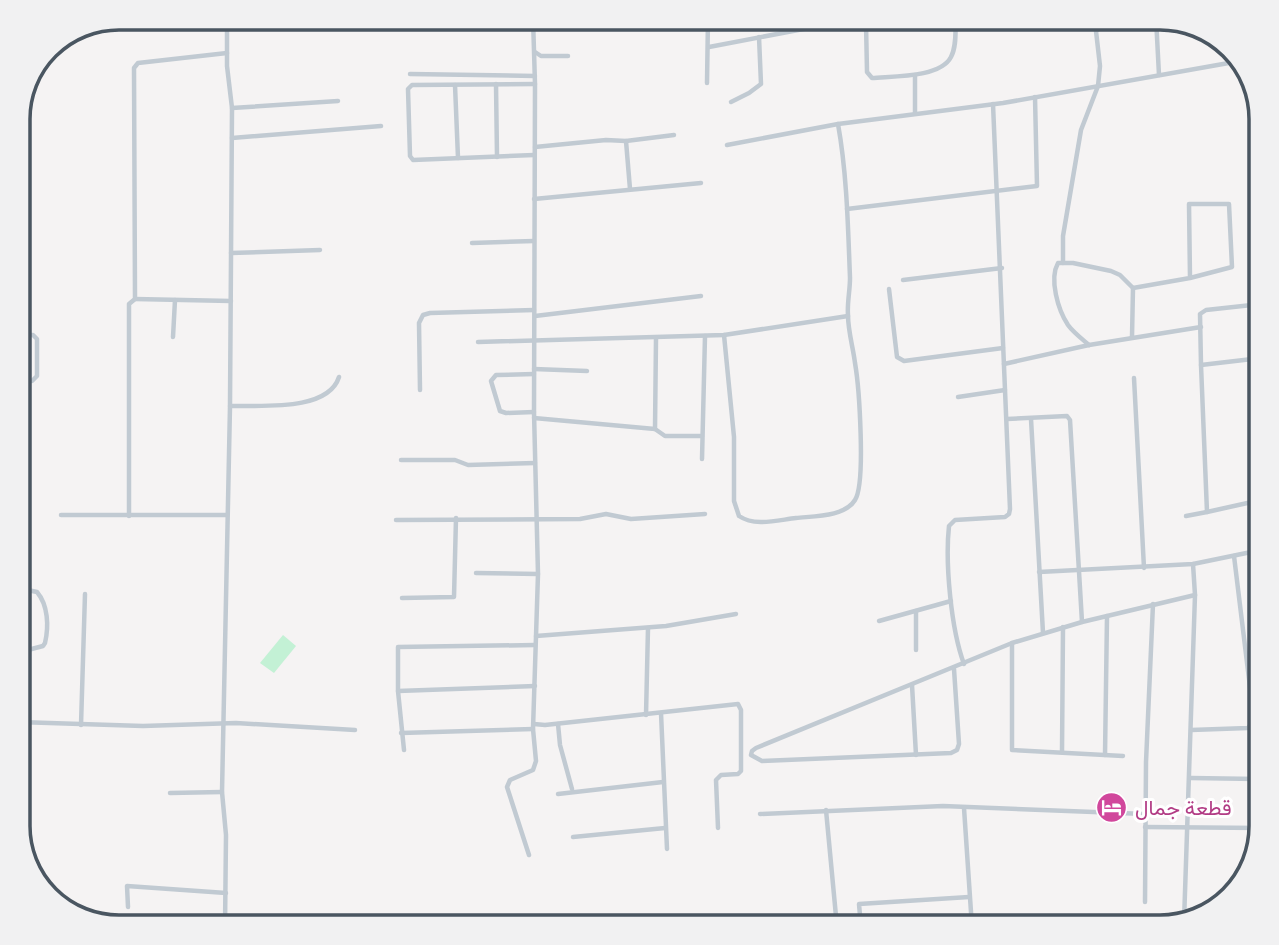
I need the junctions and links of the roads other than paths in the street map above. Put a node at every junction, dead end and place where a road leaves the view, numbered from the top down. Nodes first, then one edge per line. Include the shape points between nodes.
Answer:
1 (228, 30) edge
2 (534, 30) edge
3 (708, 30) edge
4 (798, 30) edge
5 (866, 30) edge
6 (956, 30) edge
7 (1098, 30) edge
8 (1157, 30) edge
9 (760, 37) junction
10 (709, 47) junction
11 (535, 52) junction
12 (227, 53) junction
13 (568, 56) dead end
14 (1230, 63) edge
15 (410, 74) dead end
16 (915, 75) junction
17 (1159, 75) junction
18 (535, 76) junction
19 (535, 83) junction
20 (708, 83) dead end
21 (496, 84) junction
22 (455, 85) junction
23 (1098, 86) junction
24 (1034, 97) junction
25 (338, 100) dead end
26 (731, 102) dead end
27 (993, 104) junction
28 (232, 107) junction
29 (915, 113) junction
30 (838, 124) junction
31 (381, 126) dead end
32 (674, 135) dead end
33 (232, 138) junction
34 (626, 141) junction
35 (727, 145) dead end
36 (535, 148) junction
37 (534, 155) junction
38 (497, 157) junction
39 (458, 158) junction
40 (701, 183) dead end
41 (630, 189) junction
42 (997, 189) junction
43 (534, 200) junction
44 (846, 209) junction
45 (534, 242) junction
46 (472, 243) dead end
47 (320, 250) dead end
48 (231, 253) junction
49 (1063, 263) junction
50 (1002, 268) junction
51 (1189, 278) junction
52 (903, 280) dead end
53 (1133, 288) junction
54 (888, 289) dead end
55 (701, 296) dead end
56 (135, 299) junction
57 (175, 300) junction
58 (231, 301) junction
59 (1249, 306) edge
60 (535, 313) junction
61 (848, 316) junction
62 (1201, 327) junction
63 (30, 335) edge
64 (724, 335) junction
65 (705, 336) junction
66 (173, 337) dead end
67 (1132, 337) junction
68 (656, 338) junction
69 (535, 341) junction
70 (478, 342) dead end
71 (1089, 345) junction
72 (1003, 348) junction
73 (1249, 359) edge
74 (1004, 364) junction
75 (1201, 365) junction
76 (534, 371) junction
77 (587, 371) dead end
78 (340, 377) dead end
79 (1134, 378) dead end
80 (30, 381) edge
81 (419, 390) dead end
82 (1005, 390) junction
83 (957, 397) dead end
84 (230, 406) junction
85 (534, 415) junction
86 (1007, 419) junction
87 (1031, 419) junction
88 (655, 429) junction
89 (702, 436) junction
90 (702, 459) dead end
91 (401, 460) dead end
92 (535, 463) junction
93 (1249, 503) edge
94 (1207, 512) junction
95 (705, 514) dead end
96 (61, 515) dead end
97 (228, 515) junction
98 (129, 516) junction
99 (1186, 516) dead end
100 (456, 518) junction
101 (536, 519) junction
102 (396, 520) dead end
103 (1249, 553) edge
104 (1234, 556) junction
105 (1194, 564) junction
106 (1144, 568) junction
107 (1078, 571) junction
108 (1039, 572) junction
109 (476, 573) dead end
110 (538, 575) junction
111 (30, 591) edge
112 (85, 594) dead end
113 (1195, 595) junction
114 (401, 598) dead end
115 (951, 601) junction
116 (1153, 604) junction
117 (916, 611) junction
118 (736, 614) dead end
119 (1107, 616) junction
120 (878, 621) dead end
121 (1082, 621) junction
122 (1063, 627) junction
123 (648, 628) junction
124 (1043, 633) junction
125 (536, 636) junction
126 (1012, 643) junction
127 (535, 645) junction
128 (30, 649) edge
129 (916, 650) dead end
130 (964, 664) junction
131 (954, 669) junction
132 (1249, 679) edge
133 (912, 685) junction
134 (535, 686) junction
135 (398, 691) junction
136 (661, 713) junction
137 (646, 715) junction
138 (30, 723) edge
139 (558, 724) junction
140 (81, 725) junction
141 (225, 725) junction
142 (534, 727) junction
143 (1249, 727) edge
144 (355, 730) dead end
145 (1191, 730) junction
146 (401, 733) junction
147 (404, 750) dead end
148 (1062, 753) junction
149 (916, 755) junction
150 (1105, 755) junction
151 (1123, 756) dead end
152 (1191, 778) junction
153 (1249, 779) edge
154 (663, 782) junction
155 (572, 789) dead end
156 (222, 792) junction
157 (170, 793) dead end
158 (558, 794) dead end
159 (964, 808) junction
160 (826, 810) junction
161 (760, 814) dead end
162 (1145, 814) junction
163 (1145, 827) junction
164 (1188, 827) junction
165 (665, 828) junction
166 (718, 828) dead end
167 (1249, 828) edge
168 (573, 837) dead end
169 (667, 849) dead end
170 (529, 855) dead end
171 (226, 893) junction
172 (970, 897) junction
173 (1145, 902) dead end
174 (128, 907) dead end
175 (1184, 912) edge
176 (225, 915) edge
177 (836, 915) edge
178 (860, 915) edge
179 (971, 915) edge

1 - 12 street
2 - 11 street
3 - 10 street
4 - 9 street
5 - 16 street via 868,76
6 - 16 street via 953,55 947,63
7 - 23 street
8 - 17 street
9 - 10 street
9 - 26 street via 761,84
10 - 20 street
11 - 13 street
11 - 18 street
12 - 28 street
12 - 56 street via 138,63 134,68
14 - 17 street
15 - 18 street
16 - 29 street
17 - 23 street
18 - 19 street
19 - 21 street
19 - 36 street
21 - 22 street
21 - 38 street
22 - 39 street
22 - 39 street via 408,88 410,156 414,160
23 - 24 street
23 - 49 street via 1081,130 1063,236
24 - 27 street
24 - 42 street via 1037,186
25 - 28 street
27 - 29 street
27 - 42 street
28 - 33 street
29 - 30 street
30 - 35 street
30 - 44 street
31 - 33 street
32 - 34 street
33 - 48 street
34 - 36 street
34 - 41 street
36 - 37 street
37 - 38 street
37 - 43 street
38 - 39 street
40 - 41 street
41 - 43 street
42 - 44 street
42 - 50 street
43 - 45 street
44 - 61 street
45 - 46 street
45 - 60 street
47 - 48 street
48 - 58 street
49 - 53 street via 1111,271
49 - 71 street via 1055,267 1056,293 1069,327
50 - 52 street
50 - 72 street
51 - 51 street via 1232,267 1229,204 1192,203 1187,207
51 - 53 street
53 - 67 street
54 - 72 street via 900,360
55 - 60 street
56 - 57 street
56 - 98 street via 129,304
57 - 58 street
57 - 66 street
58 - 84 street
59 - 62 street via 1202,311
60 - 69 street
60 - 81 street via 423,315 419,323
61 - 64 street
61 - 64 street via 856,365 860,485 849,507 818,516 753,522 739,516 734,501 734,437
62 - 67 street
62 - 75 street
63 - 80 street via 37,339 37,376
64 - 65 street
65 - 68 street
65 - 89 street
67 - 71 street
68 - 69 street
68 - 88 street
69 - 70 street
69 - 76 street
71 - 74 street
72 - 74 street
73 - 75 street
74 - 82 street
75 - 94 street
76 - 77 street
76 - 85 street
76 - 85 street via 496,375 492,381 500,411
78 - 84 street via 331,391 314,400
79 - 106 street
82 - 83 street
82 - 86 street
84 - 97 street
85 - 88 street
85 - 92 street
86 - 87 street
86 - 115 street via 1009,514 951,522
87 - 107 street via 1067,416 1070,420
87 - 108 street
88 - 89 street via 665,436
89 - 90 street
91 - 92 street
92 - 101 street
93 - 94 street
94 - 99 street
95 - 101 street
96 - 98 street
97 - 98 street
97 - 141 street
100 - 101 street
100 - 102 street
100 - 114 street via 454,597
101 - 110 street
103 - 104 street
104 - 105 street
104 - 132 street
105 - 106 street
105 - 113 street
106 - 107 street
107 - 108 street
107 - 121 street
108 - 124 street
109 - 110 street
110 - 125 street
111 - 128 street via 44,602 47,636 43,646
112 - 140 street
113 - 116 street
113 - 145 street
115 - 117 street
115 - 130 street via 956,644
116 - 119 street
116 - 162 street
117 - 120 street
117 - 129 street
118 - 123 street
119 - 121 street
119 - 150 street
121 - 122 street
122 - 124 street
122 - 148 street
123 - 125 street
123 - 137 street
124 - 126 street
125 - 127 street
126 - 130 street
126 - 148 street via 1012,750
127 - 134 street
127 - 135 street via 401,646 397,650
130 - 131 street
131 - 133 street
131 - 149 street via 957,750
133 - 149 street
133 - 149 street via 756,748 751,755 762,761
134 - 135 street
134 - 142 street
135 - 146 street
136 - 137 street
136 - 154 street
136 - 166 street via 740,706 741,771 716,780
137 - 139 street
138 - 140 street
139 - 142 street
139 - 155 street
140 - 141 street
141 - 144 street
141 - 156 street
142 - 146 street
142 - 170 street via 534,768 510,780 507,787
143 - 145 street
145 - 152 street
146 - 147 street
148 - 150 street
150 - 151 street
152 - 153 street
152 - 164 street
154 - 158 street
154 - 165 street
156 - 157 street
156 - 171 street
159 - 160 street
159 - 162 street
159 - 172 street
160 - 161 street
160 - 177 street
162 - 163 street
163 - 164 street
163 - 173 street
164 - 167 street
164 - 175 street
165 - 168 street
165 - 169 street
171 - 174 street via 127,886
171 - 176 street
172 - 178 street via 859,904
172 - 179 street

